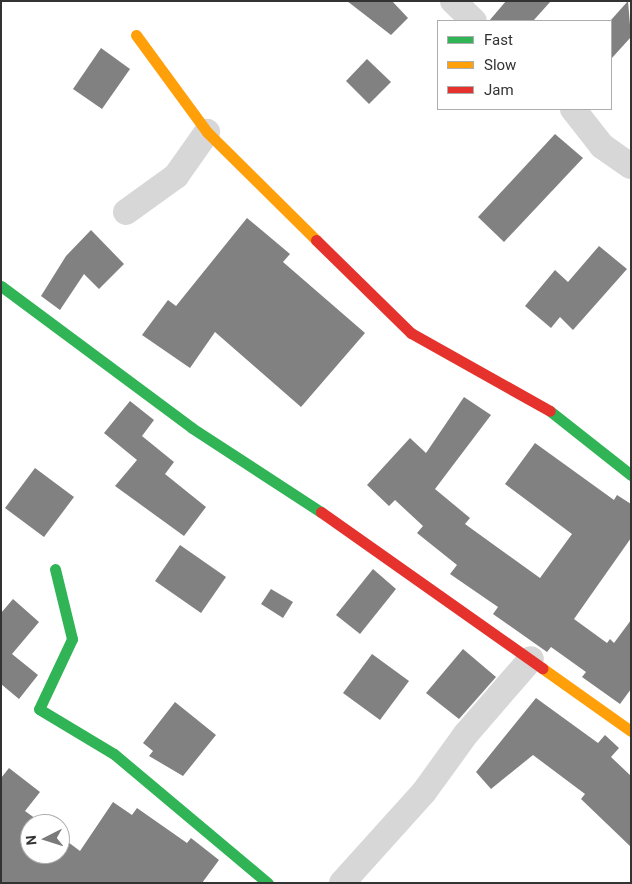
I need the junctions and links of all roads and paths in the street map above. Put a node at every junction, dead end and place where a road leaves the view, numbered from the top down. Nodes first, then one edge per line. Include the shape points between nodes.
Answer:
1 (453, 1) edge
2 (473, 20) edge
3 (136, 35) dead end
4 (574, 110) edge
5 (207, 132) junction
6 (631, 166) edge
7 (126, 212) dead end
8 (1, 286) edge
9 (631, 475) edge
10 (55, 569) dead end
11 (531, 659) junction
12 (631, 730) edge
13 (268, 883) edge
14 (342, 883) edge

1 - 2 street
3 - 5 street
4 - 6 street via 602,146
5 - 7 street via 176,176
5 - 9 street via 411,332 540,402
8 - 11 street via 192,428
10 - 13 street via 72,639 39,709 114,754 182,807
11 - 12 street
11 - 14 street via 466,734 424,792

